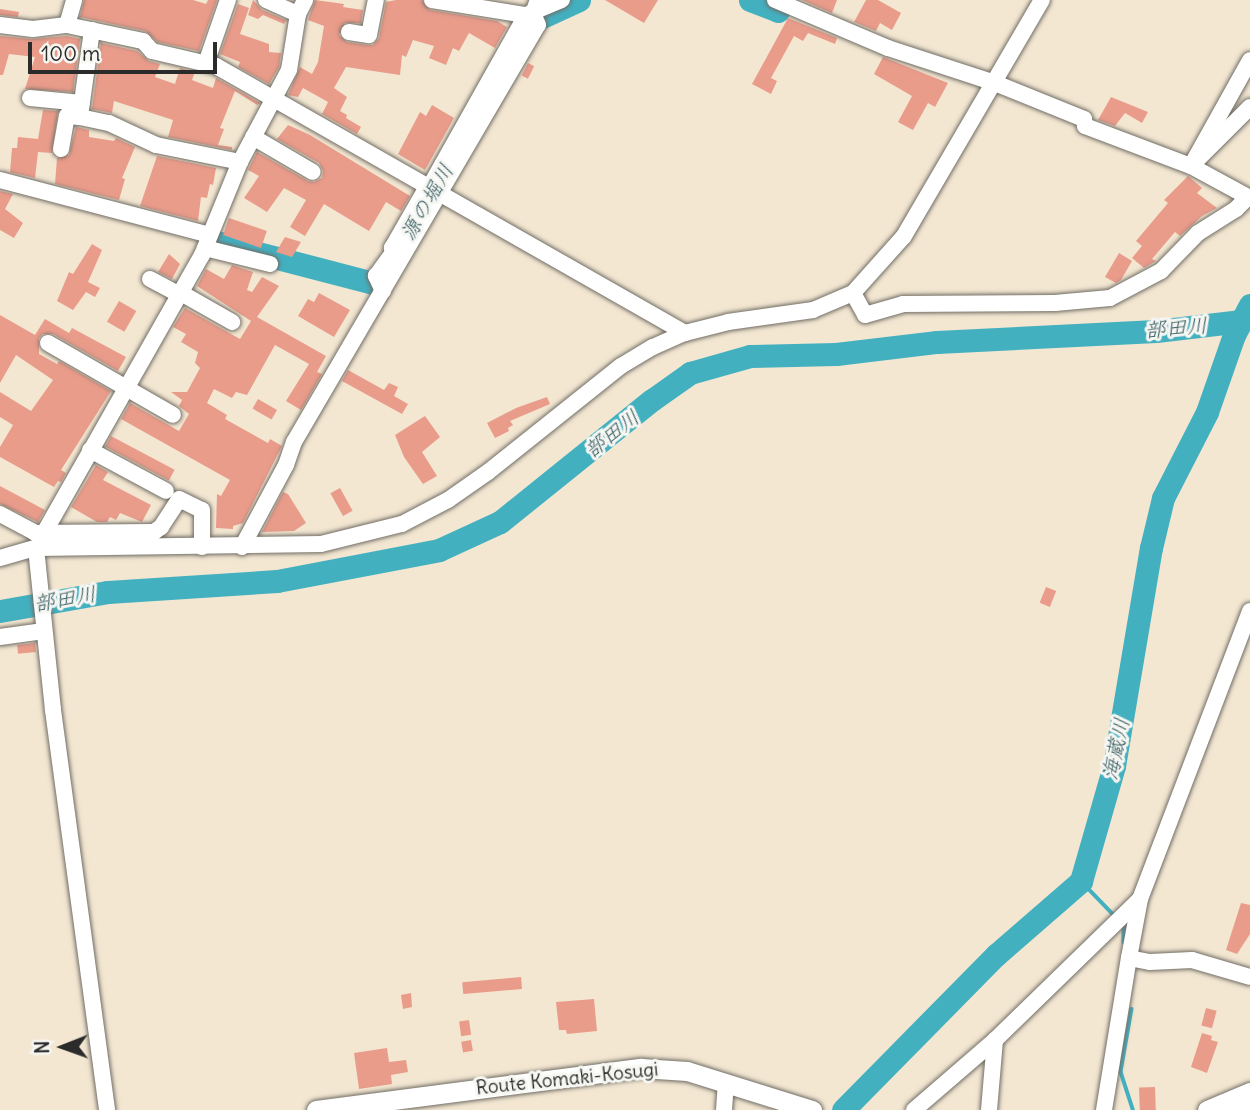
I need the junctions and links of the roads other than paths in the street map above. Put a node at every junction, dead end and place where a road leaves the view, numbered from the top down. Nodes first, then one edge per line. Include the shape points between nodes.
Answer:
1 (74, 0) edge
2 (228, 0) edge
3 (266, 0) edge
4 (376, 0) edge
5 (432, 0) edge
6 (562, 0) edge
7 (1042, 0) edge
8 (781, 3) edge
9 (475, 4) edge
10 (301, 7) edge
11 (534, 13) edge
12 (0, 25) edge
13 (68, 25) junction
14 (92, 30) junction
15 (349, 32) dead end
16 (1250, 60) edge
17 (206, 63) junction
18 (995, 83) junction
19 (30, 98) dead end
20 (274, 98) junction
21 (1250, 107) edge
22 (81, 110) junction
23 (253, 136) junction
24 (61, 149) dead end
25 (240, 162) junction
26 (1191, 166) junction
27 (313, 172) dead end
28 (0, 180) edge
29 (434, 190) junction
30 (1249, 198) edge
31 (208, 242) junction
32 (270, 264) dead end
33 (150, 279) dead end
34 (853, 293) junction
35 (180, 294) junction
36 (232, 322) dead end
37 (685, 333) junction
38 (48, 343) dead end
39 (126, 389) junction
40 (173, 415) dead end
41 (90, 450) junction
42 (166, 491) dead end
43 (0, 514) edge
44 (44, 533) junction
45 (202, 547) junction
46 (242, 547) junction
47 (36, 548) junction
48 (0, 558) edge
49 (1250, 611) edge
50 (43, 625) junction
51 (0, 637) edge
52 (1140, 899) junction
53 (1129, 958) junction
54 (1250, 977) edge
55 (995, 1040) junction
56 (726, 1083) junction
57 (1250, 1092) edge
58 (430, 1102) edge
59 (1226, 1102) junction
60 (1250, 1109) edge
61 (107, 1110) edge
62 (317, 1110) edge
63 (724, 1110) edge
64 (812, 1110) edge
65 (914, 1110) edge
66 (989, 1110) edge
67 (1104, 1110) edge
68 (1207, 1110) edge

1 - 13 street
2 - 17 street
3 - 10 street
4 - 15 street via 369,35
5 - 9 street
6 - 11 street
7 - 18 street
8 - 18 street via 888,48
9 - 11 street
10 - 20 street via 289,70
11 - 29 street
12 - 13 street via 33,29
13 - 14 street
14 - 17 street via 143,41 152,51
14 - 22 street
16 - 26 street
17 - 20 street
18 - 26 street via 1084,120 1085,126
18 - 34 street via 904,236
19 - 22 street
20 - 23 street
20 - 29 street
21 - 26 street
22 - 24 street via 67,116
22 - 25 street via 176,151
23 - 25 street
23 - 27 street
25 - 31 street
26 - 30 street
28 - 31 street
29 - 37 street
29 - 46 street via 379,283
30 - 34 street via 1206,225 1161,271 1110,298 903,304 865,315
31 - 32 street
31 - 35 street
33 - 35 street
34 - 37 street via 813,310
35 - 36 street
35 - 39 street
37 - 46 street via 621,366 488,472 418,517 321,544
38 - 39 street
39 - 40 street
39 - 41 street
41 - 42 street
41 - 44 street
43 - 44 street
44 - 45 street via 154,532 179,499 202,510
45 - 46 street
45 - 47 street
47 - 48 street
47 - 50 street
49 - 52 street
50 - 51 street
50 - 61 street
52 - 53 street
52 - 55 street
53 - 54 street via 1192,960
53 - 67 street
55 - 65 street
55 - 66 street
56 - 58 main road, Route Komaki-Kosugi via 670,1068 641,1068
56 - 63 street
56 - 64 main road, Route Komaki-Kosugi
57 - 59 main road
58 - 62 main road, Route Komaki-Kosugi
59 - 60 street
59 - 68 main road

